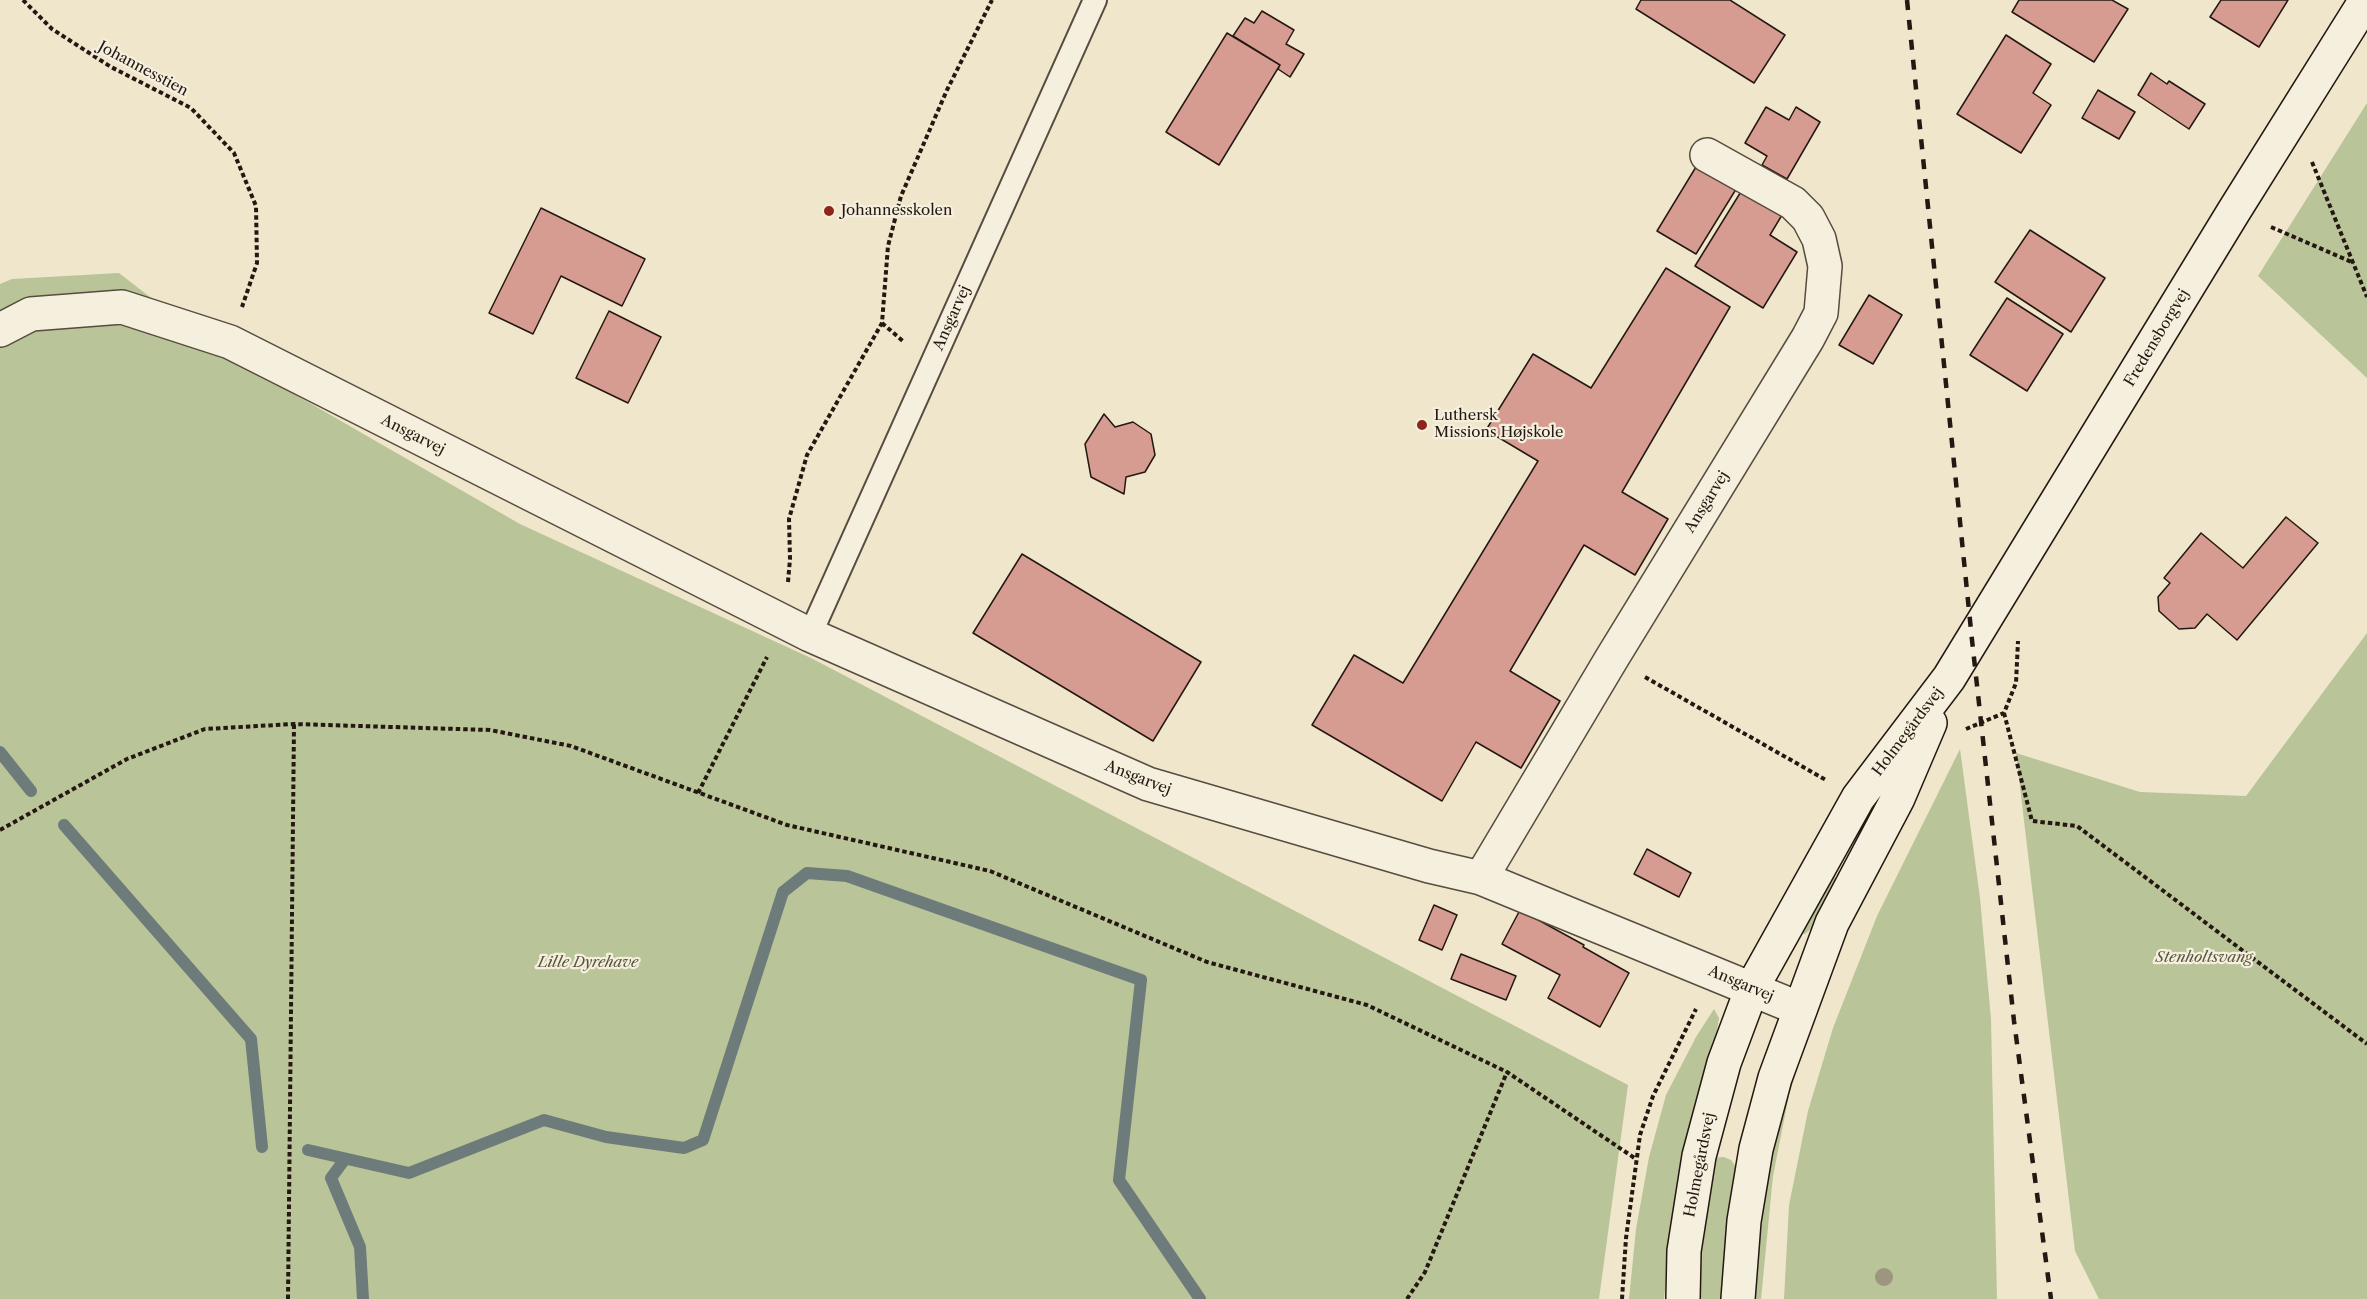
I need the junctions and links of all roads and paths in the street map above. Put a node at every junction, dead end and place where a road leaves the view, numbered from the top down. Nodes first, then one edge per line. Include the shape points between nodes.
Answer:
1 (22, 0) edge
2 (992, 0) edge
3 (1095, 0) edge
4 (2366, 0) edge
5 (2293, 117) junction
6 (1707, 155) dead end
7 (2234, 211) junction
8 (2354, 263) junction
9 (2367, 297) edge
10 (0, 330) edge
11 (230, 342) junction
12 (797, 629) junction
13 (2018, 640) dead end
14 (1612, 658) junction
15 (1949, 678) junction
16 (2004, 713) junction
17 (294, 724) junction
18 (1960, 733) dead end
19 (698, 793) junction
20 (1858, 798) junction
21 (0, 830) edge
22 (1481, 878) junction
23 (1714, 973) junction
24 (1752, 988) junction
25 (1800, 1009) junction
26 (2367, 1044) edge
27 (1507, 1072) junction
28 (1636, 1159) junction
29 (288, 1299) edge
30 (1407, 1299) edge
31 (1622, 1299) edge
32 (1683, 1299) edge
33 (1738, 1299) edge

1 - 11 path, Johannesstien via 52,29 111,67 191,108 234,153 256,206 257,263
2 - 12 path via 947,90 902,196 888,246 882,323 807,455 789,519
3 - 12 lane, Ansgarvej
4 - 5 street, Fredensborgvej
5 - 7 street, Fredensborgvej
5 - 8 path
6 - 14 street, Ansgarvej via 1793,203 1808,218 1820,239 1825,266 1821,313
7 - 8 path
7 - 15 street, Fredensborgvej
8 - 9 path
10 - 11 street, Ansgarvej via 32,314 122,307
11 - 12 street, Ansgarvej
12 - 19 path
12 - 22 street, Ansgarvej via 1148,784
13 - 16 path via 2016,683
14 - 20 path
14 - 22 street, Ansgarvej
15 - 20 street, Holmegårdsvej
15 - 25 street, Holmegårdsvej via 1898,798 1833,924
16 - 18 path
16 - 26 path via 2032,821 2077,826
17 - 19 path via 490,730 571,746
17 - 21 path via 205,729 127,759
17 - 29 path
19 - 27 path via 787,825 990,871 1207,962 1367,1005
20 - 24 street, Holmegårdsvej
22 - 23 street, Ansgarvej
23 - 24 street, Ansgarvej
23 - 28 path via 1653,1096
24 - 25 street, Ansgarvej
24 - 32 street, Holmegårdsvej via 1724,1063 1699,1156 1684,1251
25 - 33 street, Holmegårdsvej via 1775,1078 1756,1149 1744,1221
27 - 28 path
27 - 30 path via 1425,1272
28 - 31 path

